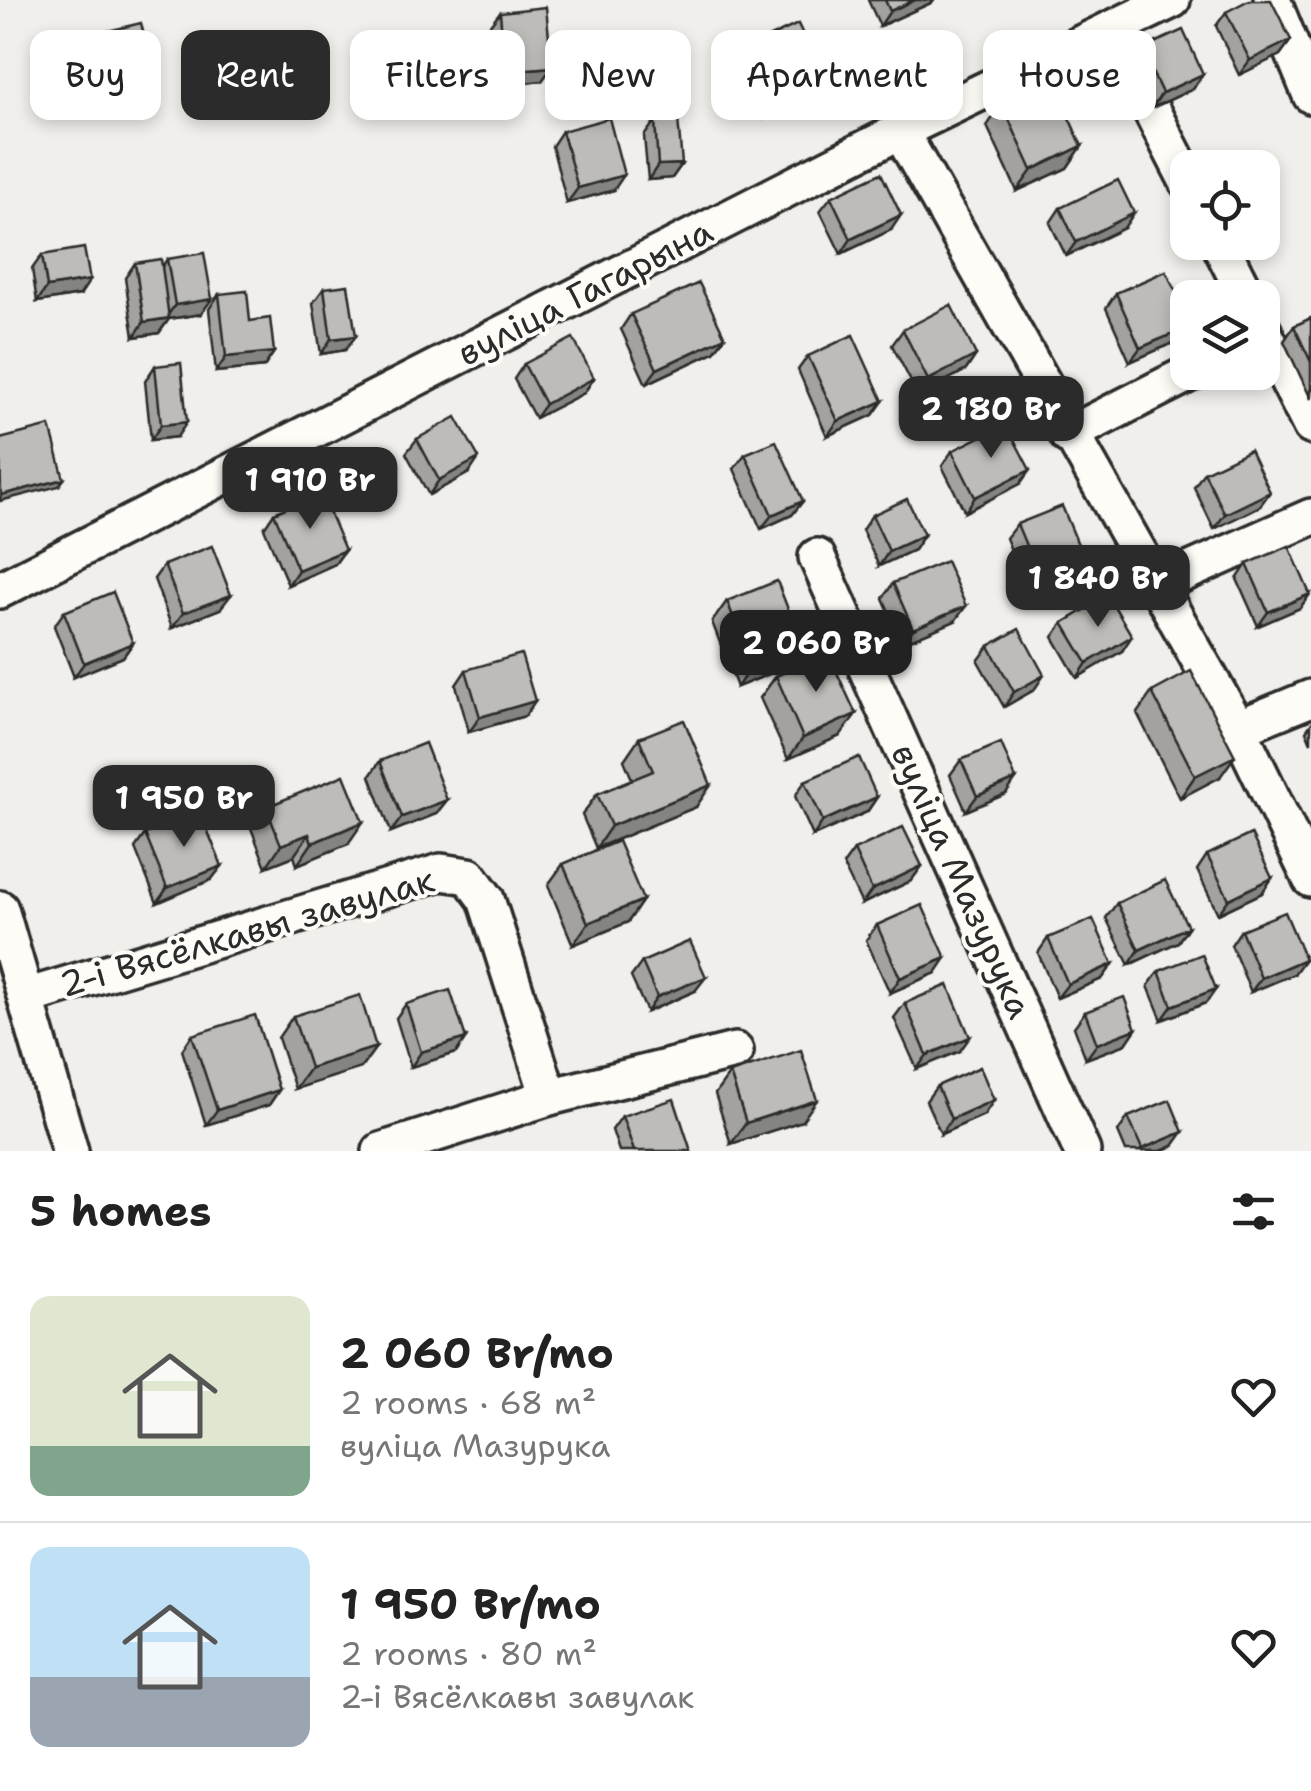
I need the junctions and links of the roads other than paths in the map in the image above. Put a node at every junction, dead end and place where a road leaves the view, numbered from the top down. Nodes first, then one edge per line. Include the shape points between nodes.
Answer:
1 (1172, 0) edge
2 (1272, 0) edge
3 (1110, 30) edge
4 (983, 91) edge
5 (1311, 96) edge
6 (1156, 120) edge
7 (900, 131) junction
8 (1172, 150) edge
9 (1280, 365) edge
10 (1170, 383) edge
11 (1311, 426) edge
12 (1068, 435) junction
13 (1311, 517) edge
14 (816, 557) dead end
15 (1156, 585) junction
16 (0, 590) edge
17 (1311, 698) edge
18 (1238, 728) junction
19 (1311, 880) edge
20 (0, 909) edge
21 (26, 997) junction
22 (734, 1051) dead end
23 (548, 1097) junction
24 (70, 1151) edge
25 (381, 1151) edge
26 (1082, 1151) edge

1 - 3 street, вуліца Гагарына
2 - 5 street
4 - 7 street, вуліца Гагарына
6 - 8 street
7 - 12 street
7 - 16 street, вуліца Гагарына
9 - 11 street
10 - 12 street
12 - 15 street
13 - 15 street
14 - 26 street, вуліца Мазурука
15 - 18 street
17 - 18 street
18 - 19 street
20 - 21 street
21 - 23 street, 2-і Вясёлкавы завулак via 442,872 468,876 486,899
21 - 24 street
22 - 23 street
23 - 25 street

